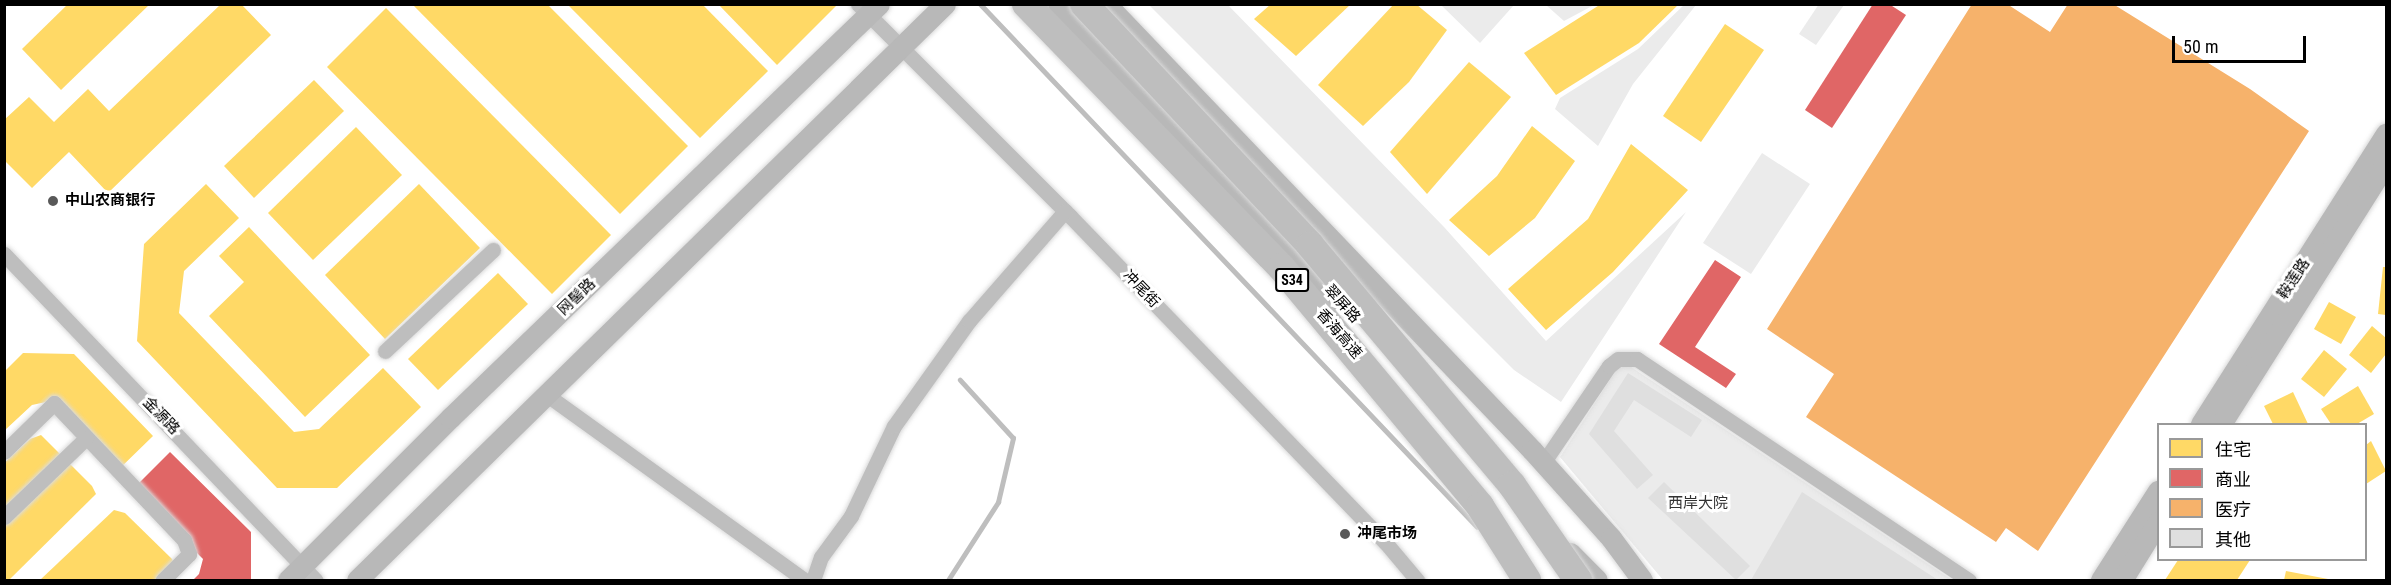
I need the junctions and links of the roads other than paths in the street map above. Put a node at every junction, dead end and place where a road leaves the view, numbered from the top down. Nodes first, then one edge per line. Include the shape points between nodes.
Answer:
1 (945, 4) edge
2 (1026, 4) edge
3 (1058, 4) edge
4 (1084, 4) edge
5 (1106, 4) edge
6 (868, 8) edge
7 (901, 48) junction
8 (2386, 134) edge
9 (2386, 164) edge
10 (1065, 211) junction
11 (493, 250) dead end
12 (4, 254) edge
13 (386, 351) dead end
14 (547, 395) junction
15 (2202, 423) edge
16 (2222, 423) edge
17 (86, 438) junction
18 (4, 452) edge
19 (1543, 463) junction
20 (2157, 493) edge
21 (4, 517) edge
22 (2157, 524) edge
23 (310, 572) edge
24 (164, 580) edge
25 (288, 580) edge
26 (357, 580) edge
27 (804, 580) edge
28 (813, 580) edge
29 (1417, 580) edge
30 (1527, 580) edge
31 (1578, 580) edge
32 (1597, 580) edge
33 (1642, 580) edge
34 (1968, 580) edge
35 (2101, 580) edge
36 (2121, 580) edge

1 - 7 main road
2 - 30 highway, 香海高速 / S34 via 1281,267 1480,506
3 - 32 main road, 翠屏路 via 1300,256 1488,467
4 - 31 highway, S34, bridge via 1325,262 1512,485
5 - 19 main road
6 - 7 street, 冲尾街
6 - 23 main road, 网髻路
7 - 10 street, 冲尾街
7 - 14 main road
8 - 15 main road, 鞍莲路
9 - 16 main road, 鞍莲路
10 - 28 street via 969,321 894,426 850,516 821,557
10 - 29 street, 冲尾街 via 1385,542
11 - 13 street
12 - 23 street, 金源路
14 - 26 main road
14 - 27 street
17 - 18 street via 54,403
17 - 21 street
17 - 24 street via 184,540 189,554
19 - 33 main road via 1611,538
19 - 34 street via 1609,366 1618,359 1637,359
20 - 35 main road
22 - 36 main road
23 - 25 main road, 网髻路

